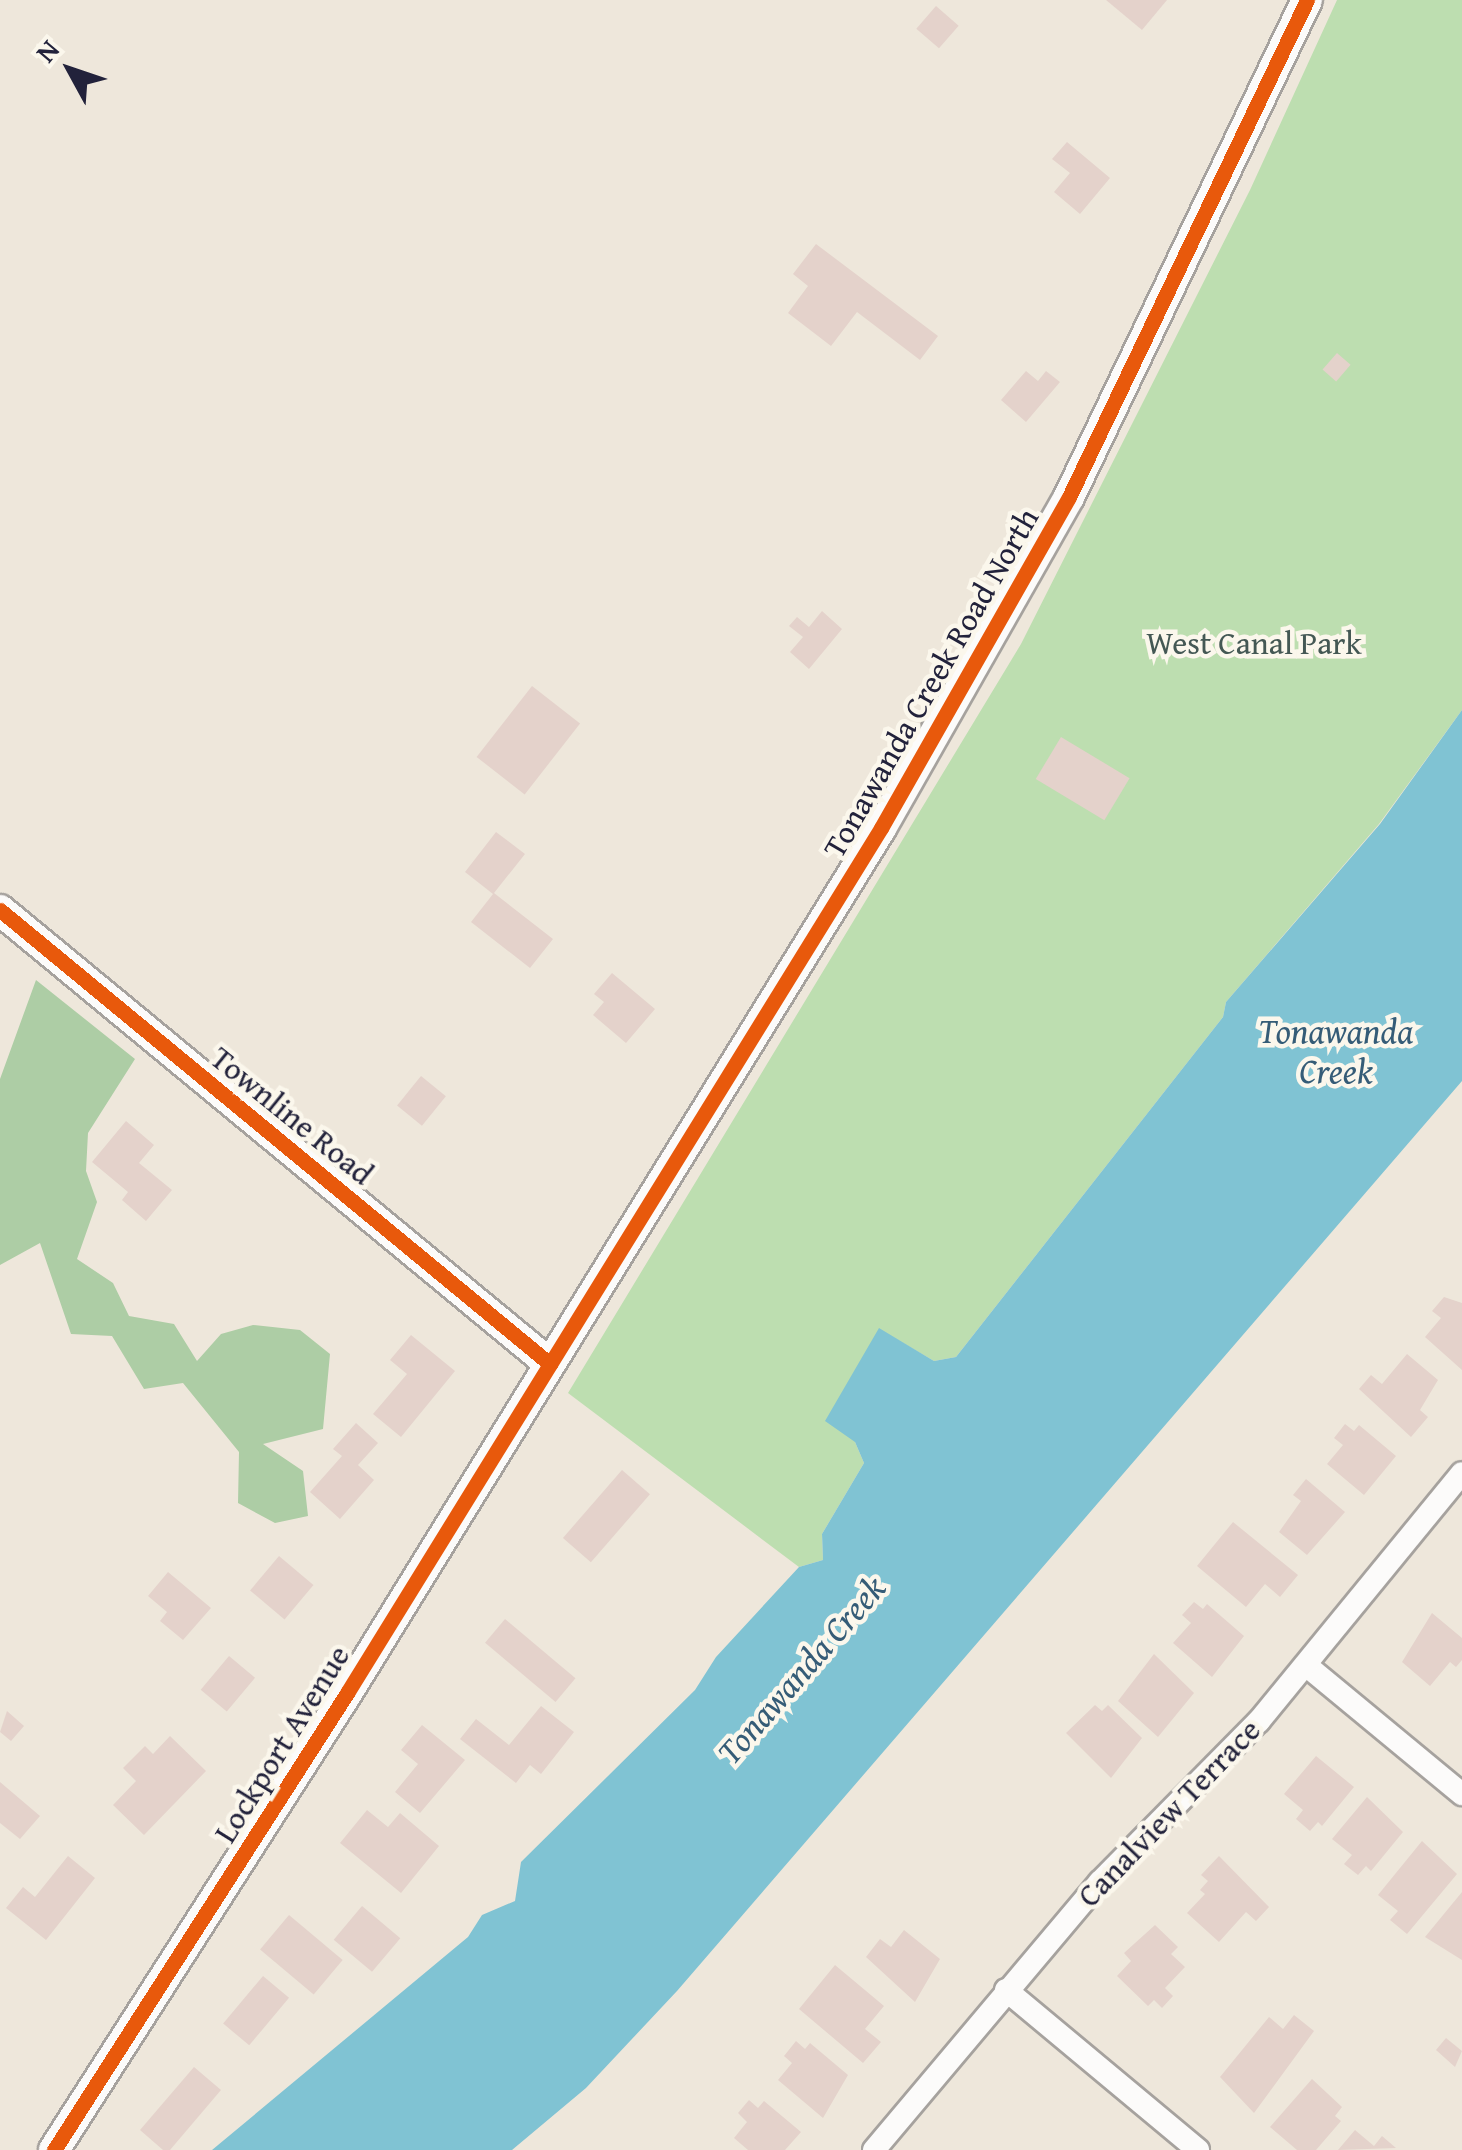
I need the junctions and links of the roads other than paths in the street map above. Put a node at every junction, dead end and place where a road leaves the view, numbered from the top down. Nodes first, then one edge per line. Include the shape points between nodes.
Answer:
1 (1307, 0) edge
2 (0, 910) edge
3 (550, 1364) junction
4 (1462, 1474) edge
5 (1306, 1666) junction
6 (1462, 1794) edge
7 (1006, 1990) junction
8 (54, 2150) edge
9 (874, 2150) edge
10 (1198, 2150) edge

1 - 3 street, Tonawanda Creek Road North via 1069,497 836,906
2 - 3 street, Townline Road
3 - 8 street, Lockport Avenue
4 - 5 street, Canalview Terrace
5 - 6 street
5 - 7 street, Canalview Terrace
7 - 9 street, Canalview Terrace
7 - 10 street

